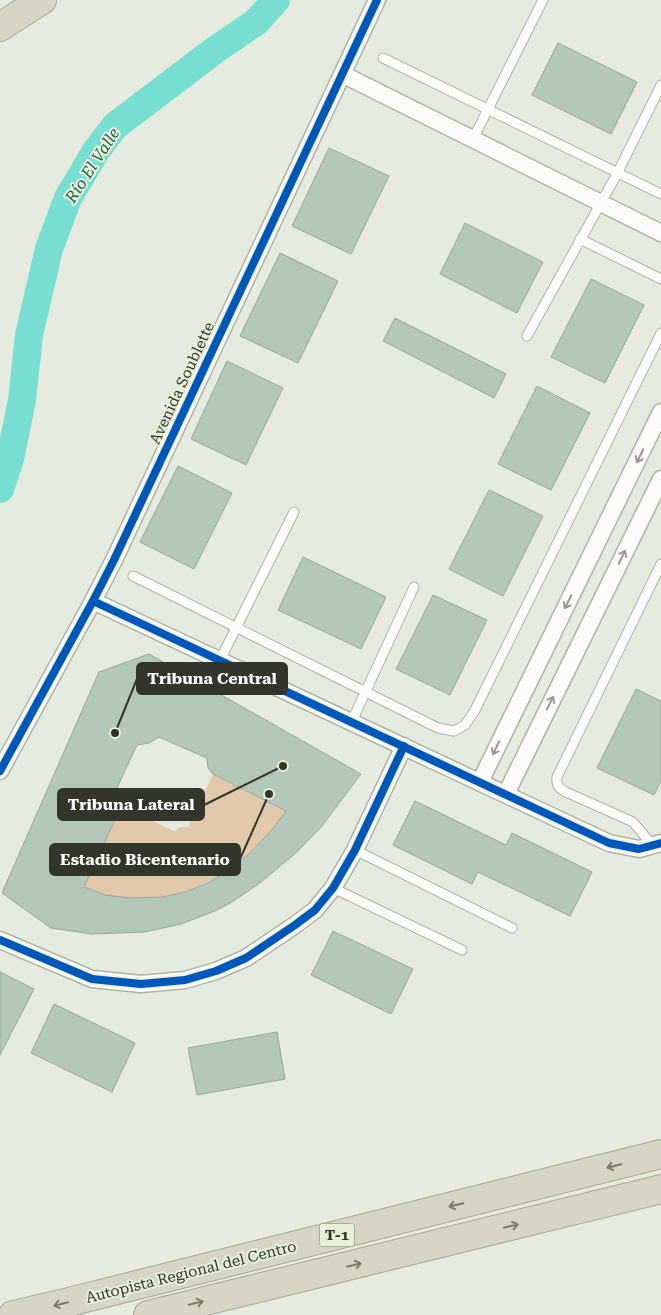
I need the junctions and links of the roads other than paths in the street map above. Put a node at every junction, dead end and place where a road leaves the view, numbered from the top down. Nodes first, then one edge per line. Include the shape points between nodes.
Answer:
1 (42, 0) edge
2 (377, 0) edge
3 (543, 0) edge
4 (8, 22) edge
5 (384, 58) dead end
6 (342, 74) junction
7 (661, 85) edge
8 (488, 110) junction
9 (473, 139) junction
10 (617, 174) junction
11 (661, 194) edge
12 (600, 203) junction
13 (661, 233) edge
14 (580, 239) junction
15 (661, 279) edge
16 (661, 333) edge
17 (527, 336) dead end
18 (661, 412) edge
19 (661, 479) edge
20 (294, 512) dead end
21 (661, 564) edge
22 (133, 576) dead end
23 (414, 587) dead end
24 (94, 601) junction
25 (237, 628) junction
26 (220, 660) junction
27 (365, 692) junction
28 (352, 721) junction
29 (404, 746) junction
30 (0, 771) edge
31 (480, 782) junction
32 (506, 794) junction
33 (657, 844) edge
34 (355, 850) junction
35 (333, 888) junction
36 (512, 928) dead end
37 (0, 940) edge
38 (462, 950) dead end
39 (661, 1154) edge
40 (661, 1189) edge
41 (12, 1315) edge
42 (148, 1315) edge

1 - 4 highway
2 - 6 street, Avenida Soublette
3 - 8 lane
5 - 8 lane
6 - 9 street
6 - 24 street, Avenida Soublette
7 - 10 lane
8 - 9 lane
8 - 10 lane
9 - 12 street
10 - 11 lane
10 - 12 lane
12 - 13 street
12 - 14 lane
14 - 15 lane
14 - 17 lane
16 - 27 lane via 465,725 454,731 438,728
18 -> 31 street
32 -> 19 street
20 - 25 lane
21 - 33 lane via 556,783 559,789 632,822
22 - 25 lane
23 - 27 lane
24 - 26 street
24 - 30 street, Avenida Soublette
25 - 26 lane
25 - 27 lane
26 - 28 street
27 - 28 lane
28 - 29 street
29 - 31 street
29 - 34 street
31 - 32 street
32 - 33 street via 609,843 639,849
34 - 35 street
34 - 36 lane
35 - 37 street via 315,910 246,958 185,980 141,984 92,979
35 - 38 lane
39 -> 41 highway, Autopista Regional del Centro / T-1
42 -> 40 highway, Autopista Regional del Centro / T-1

